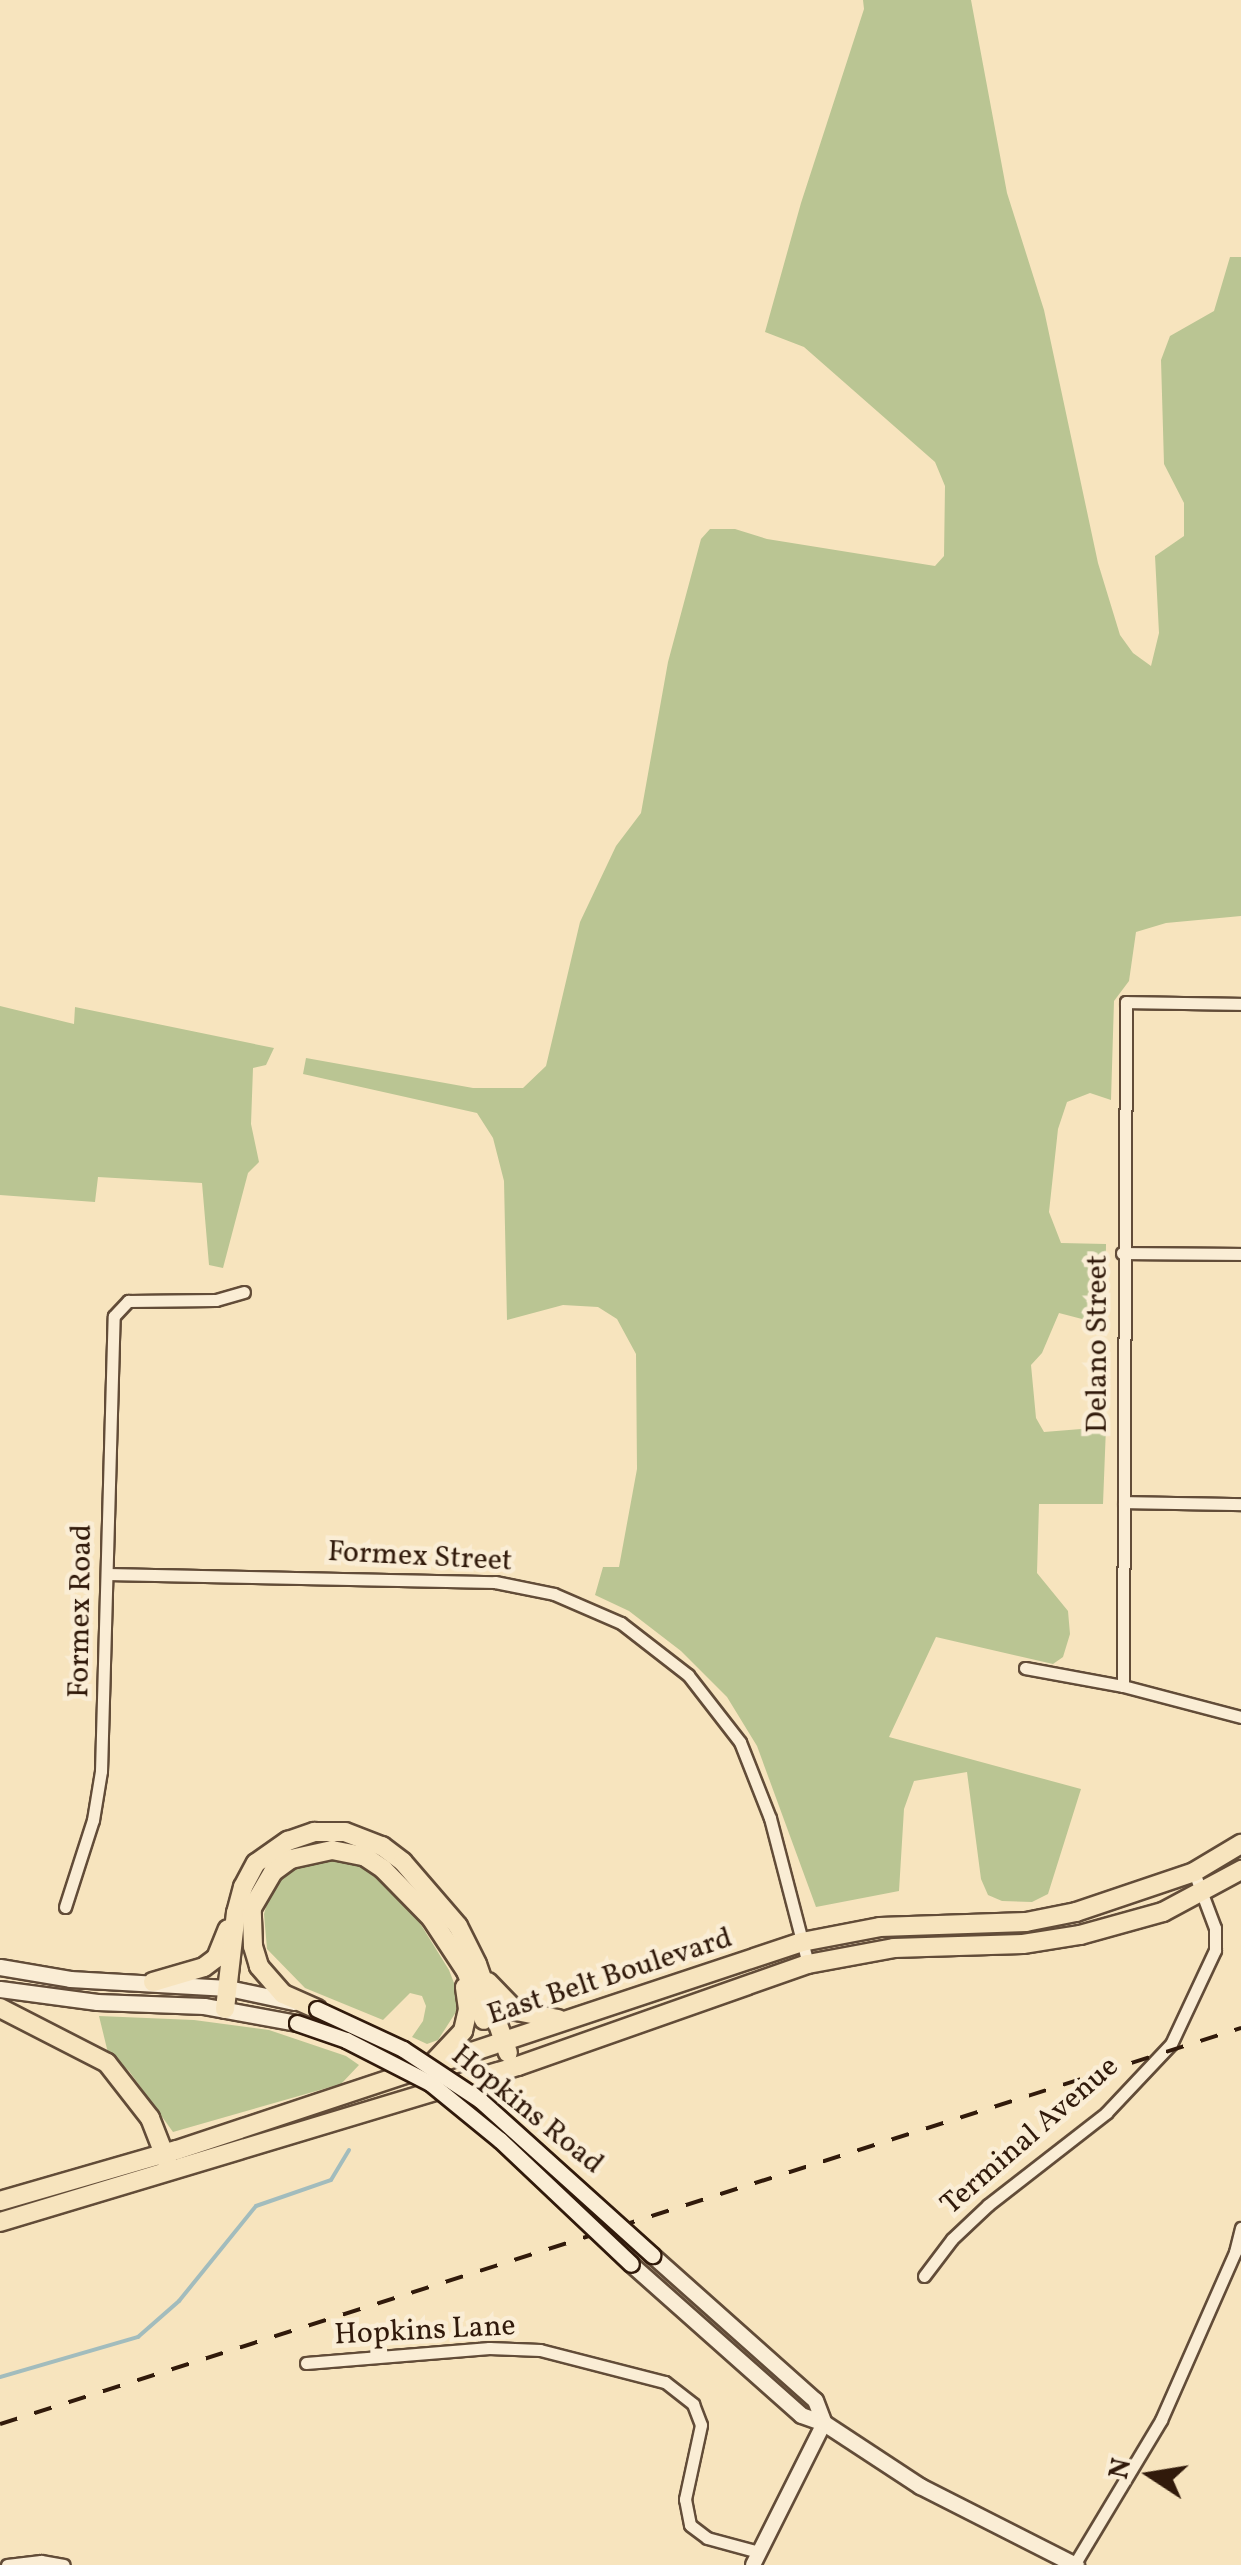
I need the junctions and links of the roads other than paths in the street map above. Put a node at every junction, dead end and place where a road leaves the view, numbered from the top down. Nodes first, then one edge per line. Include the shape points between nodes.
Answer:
1 (1241, 1004) edge
2 (1122, 1253) junction
3 (1241, 1254) edge
4 (244, 1292) dead end
5 (1124, 1502) junction
6 (1241, 1504) edge
7 (107, 1574) junction
8 (1025, 1668) dead end
9 (1122, 1686) junction
10 (1241, 1717) edge
11 (1241, 1844) edge
12 (1241, 1870) edge
13 (1194, 1872) junction
14 (1202, 1893) junction
15 (240, 1901) junction
16 (65, 1907) dead end
17 (802, 1942) junction
18 (458, 1957) junction
19 (477, 1964) junction
20 (808, 1964) junction
21 (0, 1967) edge
22 (153, 1982) junction
23 (228, 1988) junction
24 (0, 1989) edge
25 (0, 2008) edge
26 (317, 2008) junction
27 (225, 2009) junction
28 (568, 2020) junction
29 (499, 2043) junction
30 (427, 2068) junction
31 (512, 2068) junction
32 (164, 2153) junction
33 (171, 2172) junction
34 (0, 2201) edge
35 (0, 2222) edge
36 (1241, 2228) edge
37 (1238, 2253) edge
38 (924, 2276) dead end
39 (306, 2363) dead end
40 (824, 2423) junction
41 (756, 2559) edge
42 (7, 2565) edge
43 (64, 2565) edge
44 (1075, 2565) edge

1 - 2 street, Delano Street via 1126,1002
2 - 3 street
2 - 5 street, Delano Street
4 - 7 street, Formex Road via 216,1300 135,1299 116,1311
5 - 6 street
5 - 9 street, Delano Street
7 - 16 street, Formex Road via 101,1771
7 - 17 street, Formex Street via 495,1582 554,1594 612,1618 688,1675 740,1742 770,1818
8 - 9 street
9 - 10 street
11 - 13 main road, East Belt Boulevard
12 - 14 main road, East Belt Boulevard
13 - 14 street, Terminal Avenue
13 - 17 main road, East Belt Boulevard via 1125,1898 1026,1922 880,1927
14 - 20 main road, East Belt Boulevard via 1163,1912 1080,1935 1023,1944 894,1948
14 - 38 street, Terminal Avenue via 1215,1950 1156,2063 1106,2113 988,2205
15 - 19 main road via 256,1863 274,1848 314,1832 345,1832 382,1846 425,1884
15 - 22 main road via 216,1958 195,1973
15 - 23 main road
17 - 20 street, Formex Street
17 - 28 main road, East Belt Boulevard
18 - 26 main road via 430,1918 364,1856 332,1850 292,1859 273,1872 252,1908 253,1946 270,1981
18 - 29 main road
18 - 30 main road via 466,2022 454,2044
19 - 28 main road via 516,2011
19 - 29 main road
20 - 31 main road, East Belt Boulevard
21 - 22 main road, Hopkins Road
22 - 23 main road, Hopkins Road
23 - 26 main road, Hopkins Road
23 - 27 main road
24 - 27 main road, Hopkins Road
25 - 32 main road via 107,2063 150,2118
26 - 40 main road, Hopkins Road, bridge via 403,2049 480,2100 814,2400
27 - 40 main road, Hopkins Road, bridge via 297,2022 430,2083 801,2415
28 - 29 main road, East Belt Boulevard
29 - 30 main road, East Belt Boulevard
29 - 31 main road
30 - 32 main road, East Belt Boulevard
31 - 33 main road, East Belt Boulevard
32 - 33 main road
32 - 34 main road, East Belt Boulevard
33 - 35 main road, East Belt Boulevard
36 - 37 street
37 - 44 street via 1161,2420
39 - 41 street, Hopkins Lane via 540,2350 665,2382 693,2404 701,2425 685,2499 690,2525
40 - 41 street
40 - 44 main road, Hopkins Road via 920,2486
42 - 43 street

